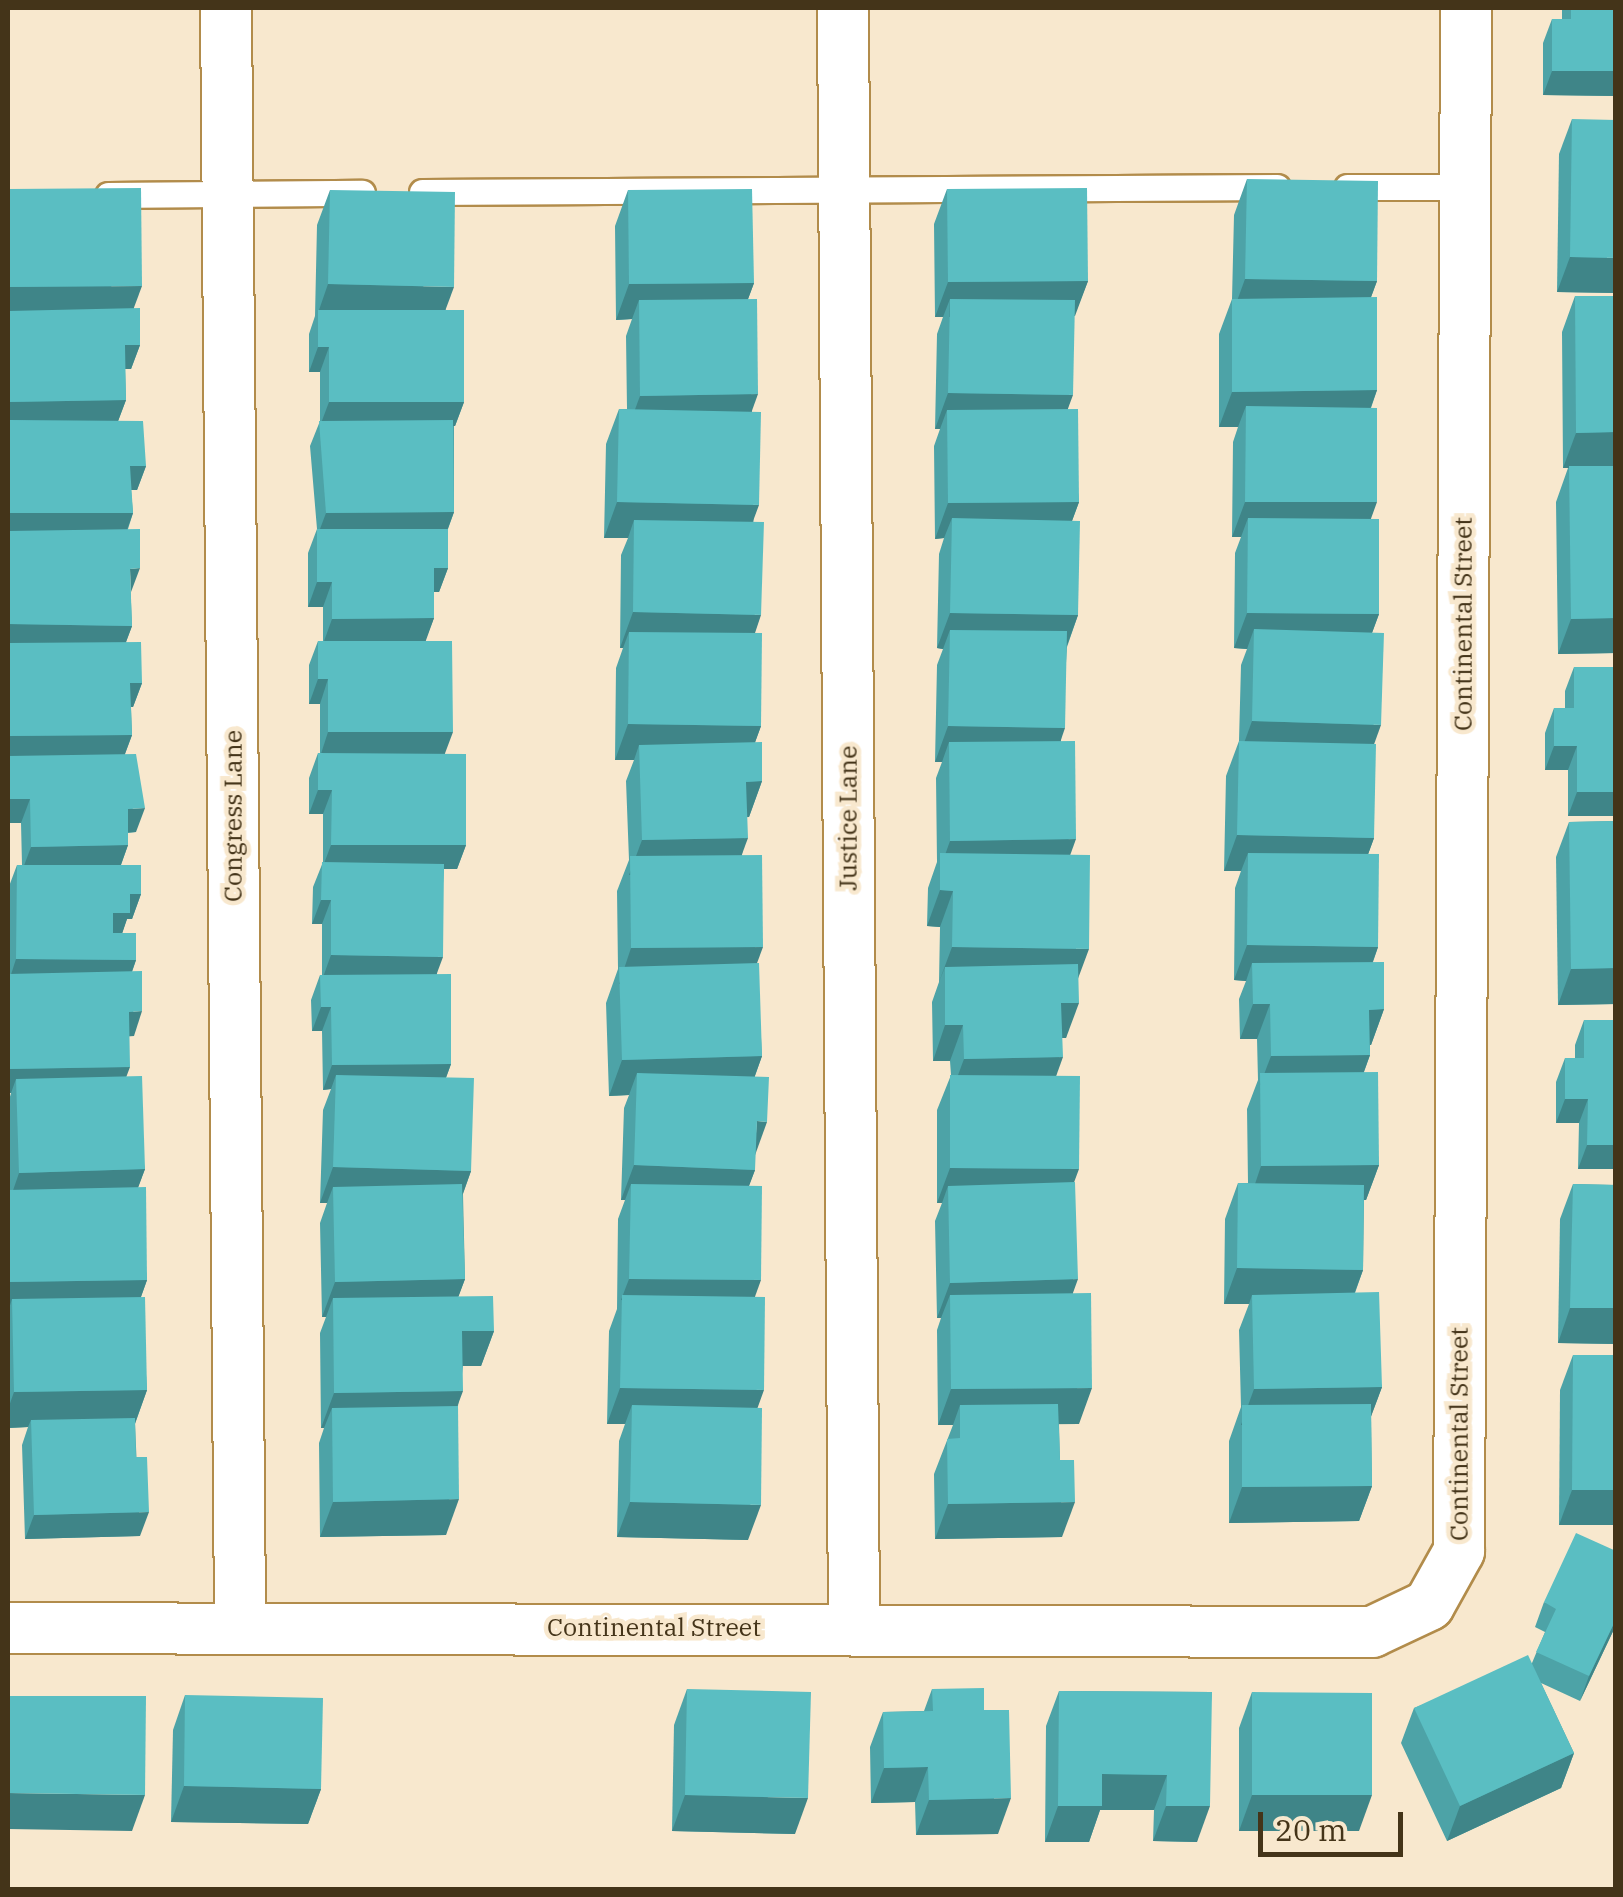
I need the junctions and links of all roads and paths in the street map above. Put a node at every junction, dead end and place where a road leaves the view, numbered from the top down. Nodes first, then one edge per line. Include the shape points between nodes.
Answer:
1 (226, 8) edge
2 (843, 8) edge
3 (1466, 8) edge
4 (844, 187) junction
5 (1465, 187) junction
6 (81, 194) edge
7 (228, 194) junction
8 (240, 1624) junction
9 (8, 1628) edge
10 (854, 1628) junction

1 - 7 street, Congress Lane
2 - 4 street, Justice Lane
3 - 5 street, Continental Street
4 - 5 lane
4 - 7 lane
4 - 10 street, Justice Lane
5 - 10 street, Continental Street via 1460,1552 1429,1605 1372,1632
6 - 7 lane
7 - 8 street, Congress Lane
8 - 9 street, Continental Street
8 - 10 street, Continental Street

